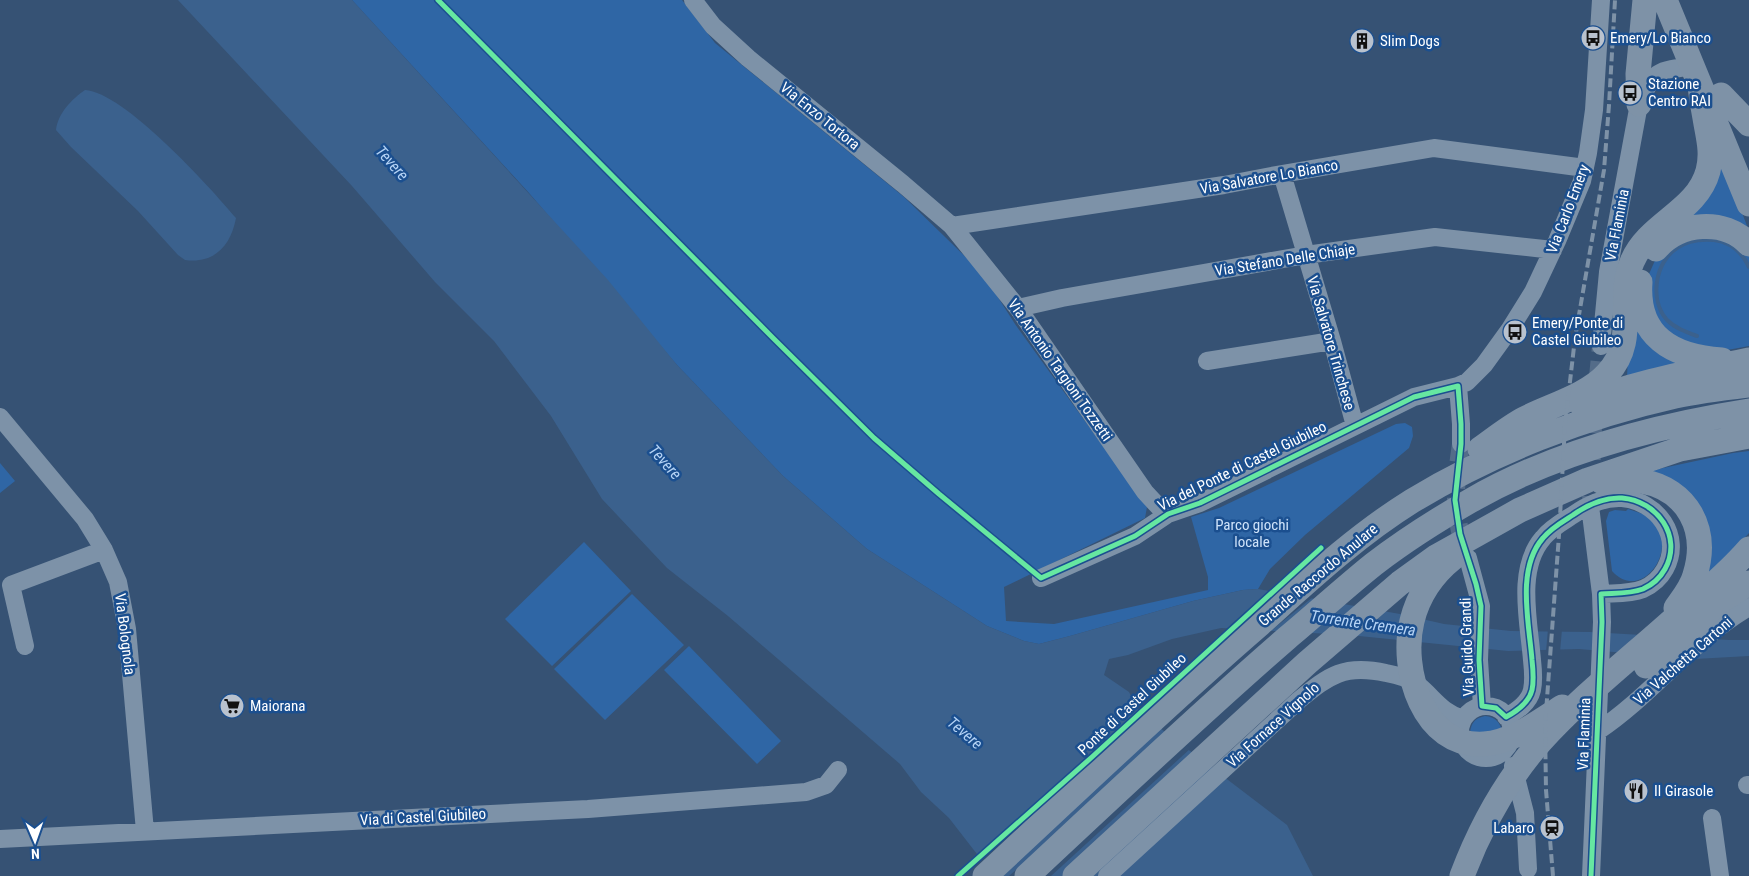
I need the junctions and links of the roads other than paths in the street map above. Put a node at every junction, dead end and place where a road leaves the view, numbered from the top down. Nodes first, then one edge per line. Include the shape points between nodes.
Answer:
1 (693, 0) edge
2 (1601, 0) edge
3 (1645, 0) edge
4 (1665, 0) edge
5 (1682, 0) edge
6 (1705, 82) junction
7 (1639, 104) junction
8 (1741, 123) edge
9 (1749, 145) edge
10 (1749, 162) edge
11 (1585, 168) junction
12 (1282, 174) junction
13 (1749, 204) edge
14 (952, 226) junction
15 (1749, 244) edge
16 (1553, 250) junction
17 (1306, 255) junction
18 (1018, 308) junction
19 (1332, 341) junction
20 (1612, 346) junction
21 (1749, 360) edge
22 (1207, 362) dead end
23 (1749, 385) edge
24 (1458, 386) junction
25 (1623, 399) junction
26 (1749, 411) edge
27 (0, 416) edge
28 (1355, 426) junction
29 (1749, 436) edge
30 (1470, 446) junction
31 (1623, 482) junction
32 (1168, 514) junction
33 (1591, 514) tunnel mouth
34 (1489, 526) junction
35 (1357, 540) junction
36 (1749, 549) edge
37 (104, 550) junction
38 (1468, 558) tunnel mouth
39 (1749, 576) edge
40 (1041, 578) dead end
41 (1749, 582) edge
42 (1601, 594) junction
43 (1722, 600) junction
44 (1749, 607) edge
45 (1664, 627) junction
46 (25, 646) dead end
47 (1596, 680) junction
48 (1482, 706) junction
49 (1506, 716) junction
50 (1463, 719) junction
51 (1598, 731) junction
52 (1503, 751) junction
53 (838, 770) dead end
54 (1712, 818) dead end
55 (145, 831) junction
56 (0, 839) edge
57 (1528, 869) dead end
58 (985, 876) edge
59 (1027, 876) edge
60 (1075, 876) edge
61 (1107, 876) edge
62 (1462, 876) edge
63 (1479, 876) edge
64 (1590, 876) edge
65 (1720, 876) edge

1 - 14 street, Via Enzo Tortora via 713,26 748,58
2 - 11 street, Via Carlo Emery via 1594,110
3 - 7 highway via 1638,74
4 - 6 highway
5 - 6 highway
6 - 7 street, Via Flaminia via 1674,68 1658,73 1649,82
6 - 8 highway
6 - 13 highway
6 - 20 highway via 1710,145 1707,172 1694,198 1645,240 1632,261 1627,278 1626,334
7 - 20 street, Via Flaminia via 1608,272
8 - 9 highway
8 - 10 highway
11 - 12 street, Via Salvatore Lo Bianco via 1434,148
11 - 16 street, Via Carlo Emery
12 - 14 street, Via Salvatore Lo Bianco
12 - 17 street, Via Salvatore Trinchese
14 - 18 street, Via Antonio Targioni Tozzetti
15 - 21 highway via 1726,230 1712,227 1698,226 1678,232 1661,242 1648,260 1639,293 1646,321 1656,336 1673,349 1710,359
16 - 17 street, Via Stefano Delle Chiaje via 1435,236
16 - 24 street, Via Carlo Emery via 1533,292 1510,329 1475,375
17 - 18 street, Via Stefano Delle Chiaje
17 - 19 street, Via Salvatore Trinchese
18 - 32 street, Via Antonio Targioni Tozzetti via 1145,492
19 - 22 street
19 - 28 street, Via Salvatore Trinchese
20 - 30 highway via 1611,370 1595,384
21 - 25 highway via 1662,379
23 - 25 highway, Grande Raccordo Anulare
24 - 28 street, Via del Ponte di Castel Giubileo via 1414,397
24 - 30 street via 1461,424
25 - 30 highway via 1584,403
25 - 35 highway, Grande Raccordo Anulare via 1486,462 1414,500
26 - 59 highway, Grande Raccordo Anulare via 1624,437 1546,464 1483,494 1421,531 1386,555 1252,669
27 - 37 street, Via Bolognola via 85,519
28 - 32 street, Via del Ponte di Castel Giubileo via 1200,503
29 - 31 highway via 1680,449
30 - 35 highway via 1374,520
31 - 34 highway via 1600,482 1555,493
31 - 42 street via 1636,501 1662,519 1669,534 1670,555 1663,573 1648,586 1631,592
31 - 45 highway via 1651,484 1670,493 1689,510 1697,527 1700,544 1695,577
31 - 49 street via 1551,530 1537,545 1526,577 1532,689 1522,706
32 - 40 street, Via del Ponte di Castel Giubileo via 1134,536
33 - 42 street, Via Flaminia
34 - 47 highway via 1440,570 1416,609 1410,634 1410,663 1414,687 1426,711 1441,730 1456,739 1476,744 1494,742 1518,733
34 - 60 highway via 1400,583 1307,663
35 - 58 highway, Grande Raccordo Anulare via 1230,649
36 - 45 highway via 1719,581
37 - 46 street via 11,585
37 - 55 street, Via Bolognola via 118,582 126,617
38 - 48 street, Via Guido Grandi via 1482,613
39 - 43 highway
41 - 43 highway
42 - 47 street, Via Flaminia via 1602,622
43 - 63 highway via 1578,724 1556,748 1512,809
44 - 51 street, Via Valchetta Cartoni via 1719,627 1619,717
45 - 47 highway
47 - 51 street, Via Flaminia
47 - 62 highway via 1520,768 1489,818
48 - 49 street via 1496,708
48 - 50 street
49 - 52 street via 1512,731 1508,746
50 - 52 street via 1460,734 1472,755 1488,758
50 - 61 street, Via Fornace Vignolo via 1449,714 1416,684 1398,676 1370,670 1350,670 1330,676 1299,700
51 - 64 street, Via Flaminia
52 - 57 street via 1514,767 1522,796
53 - 55 street, Via di Castel Giubileo via 826,785 806,792 546,812
54 - 65 street
55 - 56 street, Via di Castel Giubileo

